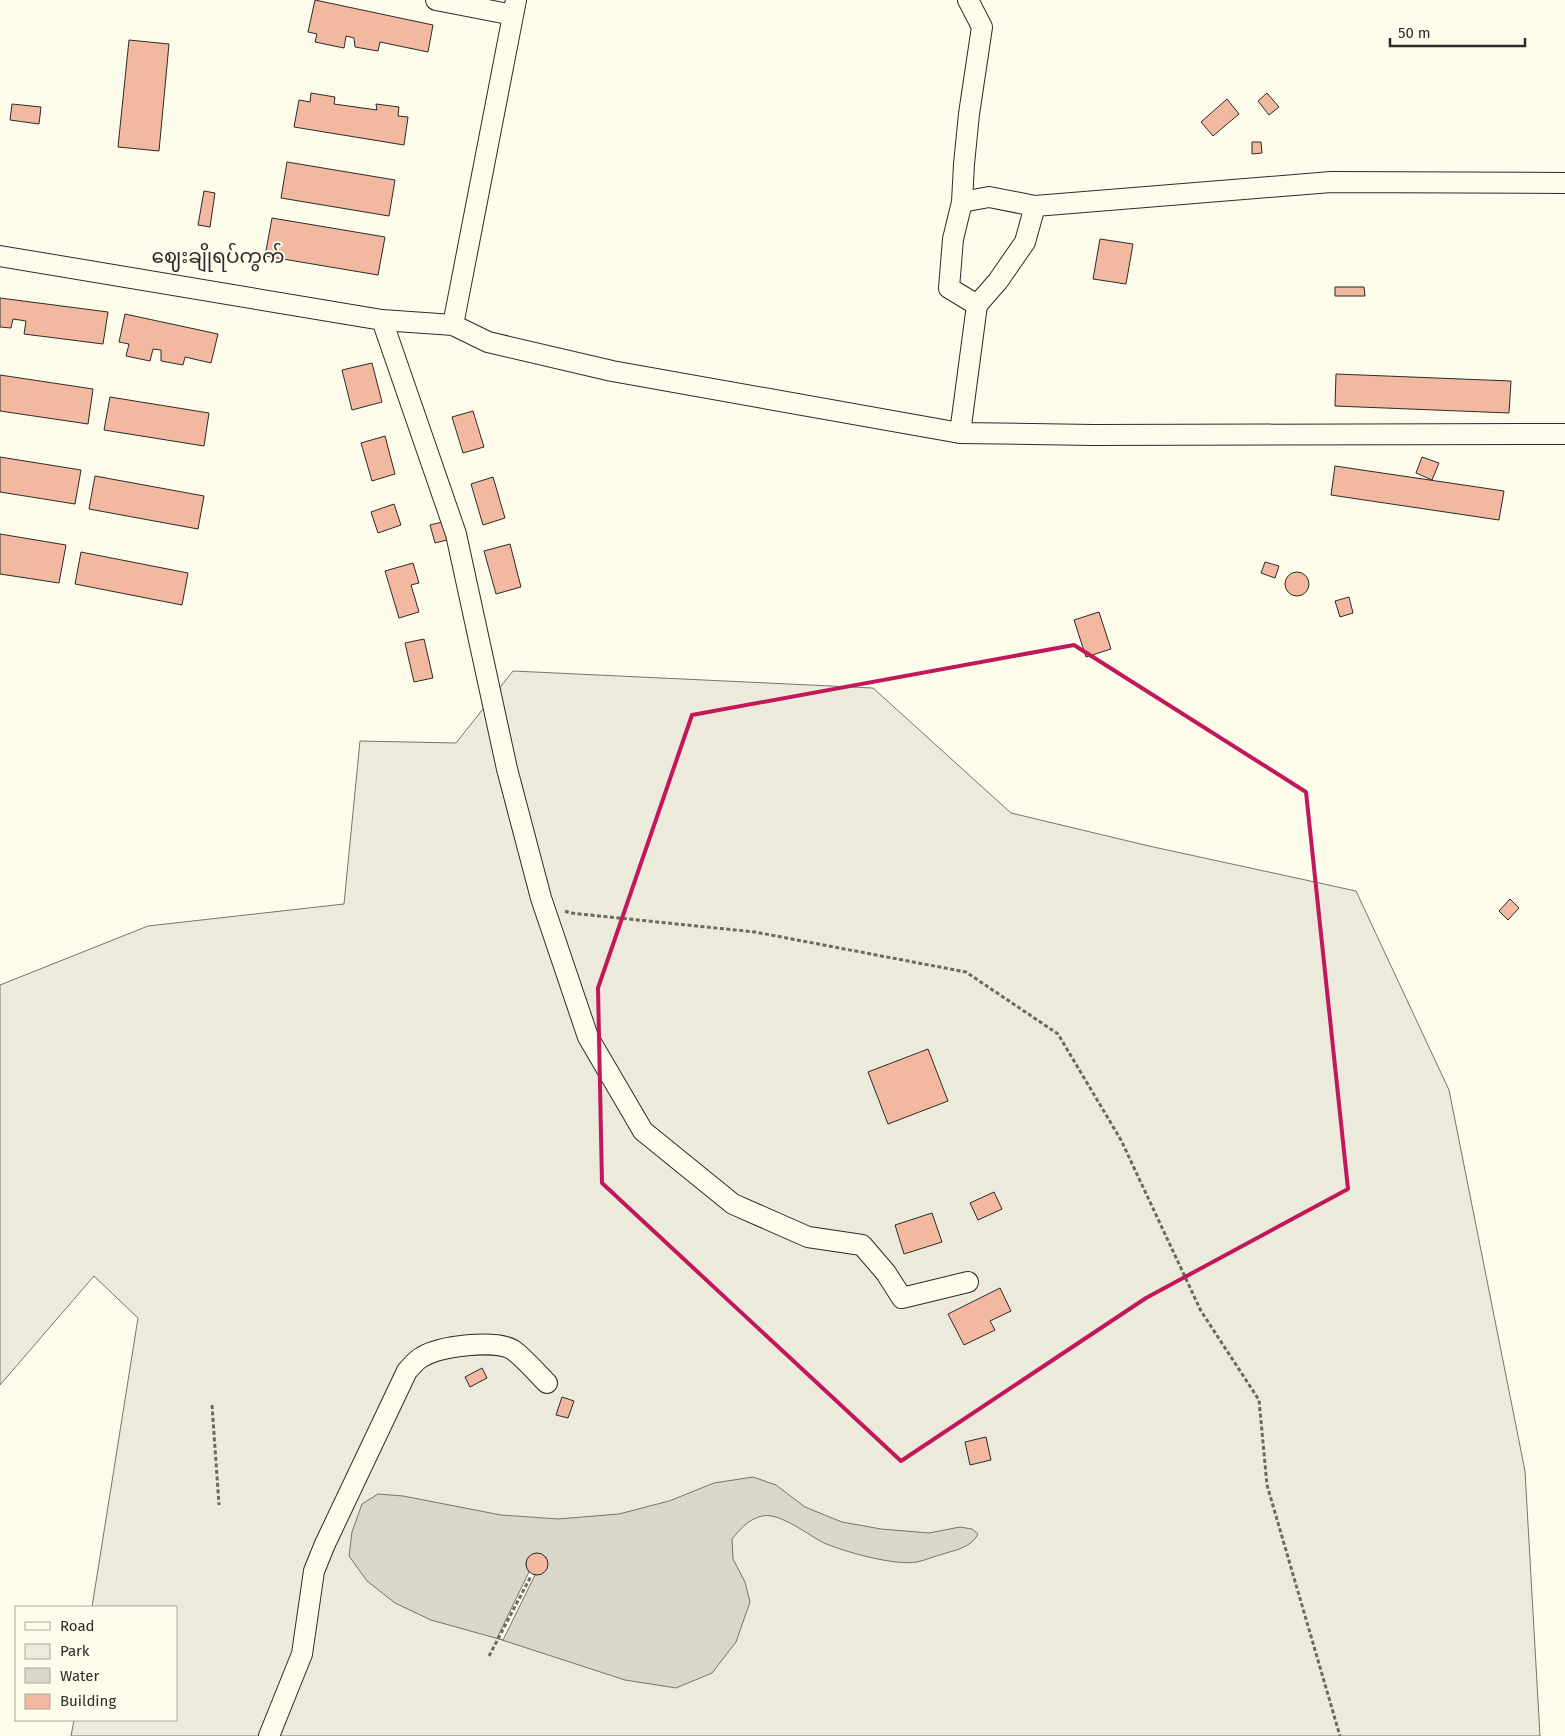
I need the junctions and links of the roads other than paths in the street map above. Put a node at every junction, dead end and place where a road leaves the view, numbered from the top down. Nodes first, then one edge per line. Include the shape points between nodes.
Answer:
1 (436, 0) edge
2 (968, 0) edge
3 (514, 8) edge
4 (1565, 183) edge
5 (962, 202) junction
6 (1035, 206) junction
7 (0, 256) edge
8 (977, 305) junction
9 (382, 320) junction
10 (452, 325) junction
11 (960, 433) junction
12 (1565, 434) edge
13 (968, 1282) dead end
14 (547, 1383) dead end
15 (269, 1736) edge

1 - 3 street
2 - 5 street via 982,27 968,124
3 - 10 street
4 - 6 street via 1330,182
5 - 6 street via 989,197
5 - 8 street via 953,239 949,288
6 - 8 street via 1025,242
7 - 9 street
8 - 11 street
9 - 10 street
9 - 13 street via 456,534 506,769 540,898 588,1037 643,1131 733,1204 808,1237 862,1245 902,1298
10 - 11 street via 488,342 612,371
11 - 12 street
14 - 15 street via 512,1350 488,1344 438,1351 421,1357 407,1371 314,1571 302,1654

